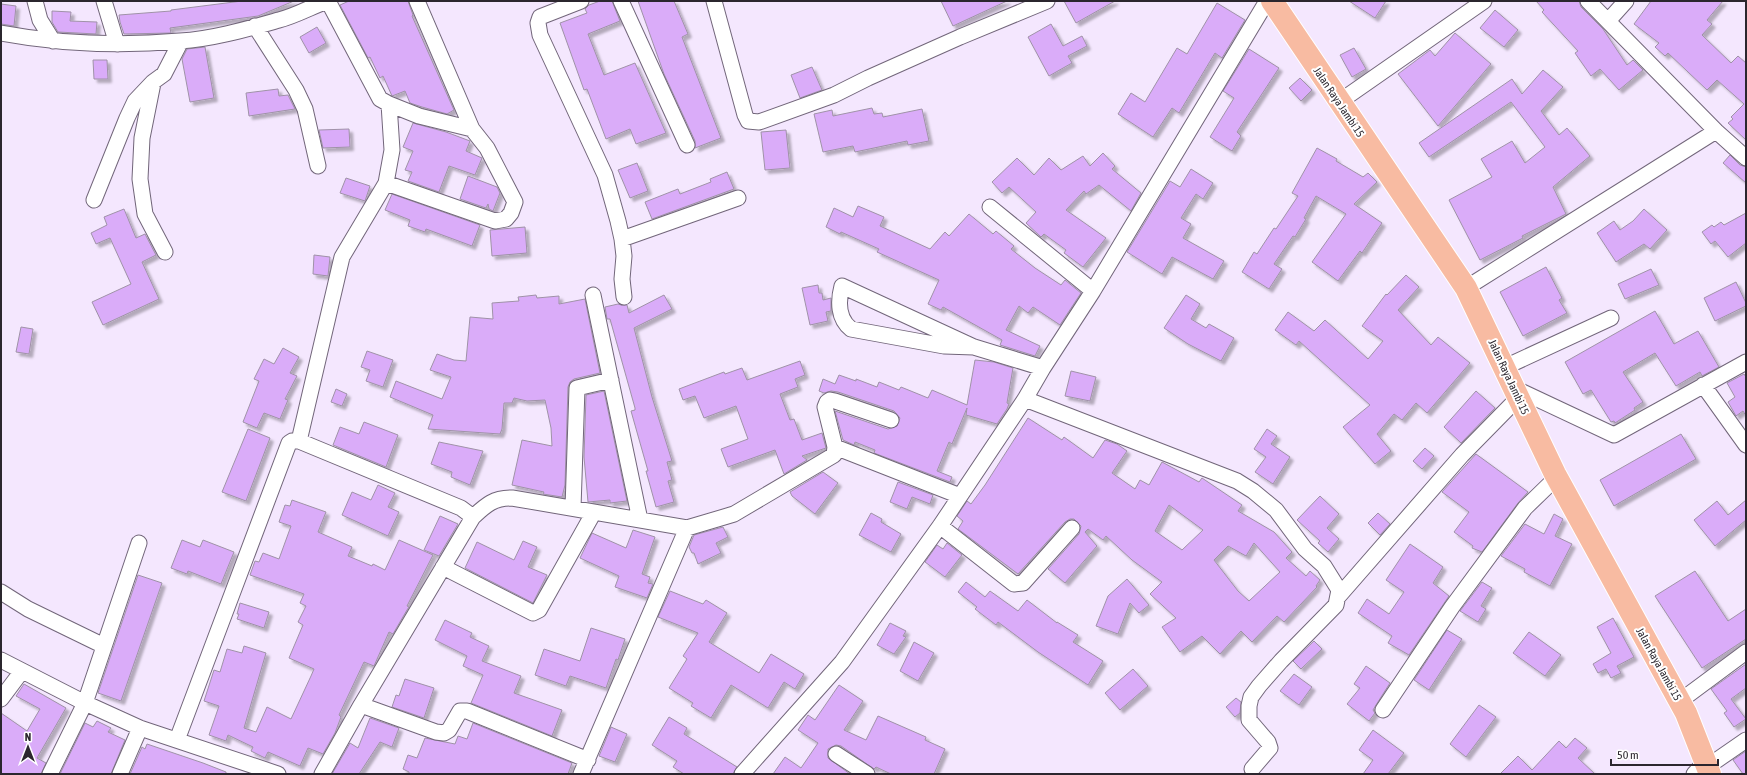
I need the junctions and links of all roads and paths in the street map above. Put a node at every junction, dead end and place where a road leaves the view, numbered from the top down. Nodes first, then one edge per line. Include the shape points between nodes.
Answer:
1 (35, 1) edge
2 (104, 1) edge
3 (327, 1) edge
4 (417, 1) edge
5 (581, 1) edge
6 (621, 1) edge
7 (714, 1) edge
8 (1047, 1) edge
9 (1267, 1) edge
10 (1272, 1) edge
11 (1484, 1) edge
12 (1588, 1) edge
13 (1626, 1) edge
14 (1608, 21) junction
15 (255, 26) junction
16 (1, 33) edge
17 (53, 41) junction
18 (181, 41) junction
19 (117, 44) junction
20 (153, 82) junction
21 (1338, 102) junction
22 (389, 104) junction
23 (472, 129) junction
24 (1716, 131) junction
25 (688, 145) dead end
26 (1746, 158) edge
27 (318, 166) dead end
28 (386, 183) junction
29 (738, 198) dead end
30 (94, 200) dead end
31 (990, 207) dead end
32 (622, 238) junction
33 (165, 252) dead end
34 (1466, 288) junction
35 (1093, 291) junction
36 (593, 295) dead end
37 (624, 297) dead end
38 (1611, 318) dead end
39 (974, 347) junction
40 (1746, 362) edge
41 (1505, 367) junction
42 (1043, 368) junction
43 (611, 380) junction
44 (1703, 386) junction
45 (1516, 393) junction
46 (1025, 399) junction
47 (890, 420) dead end
48 (299, 440) junction
49 (1746, 444) edge
50 (835, 447) junction
51 (1557, 477) junction
52 (960, 496) junction
53 (573, 508) junction
54 (594, 512) junction
55 (473, 517) junction
56 (640, 520) junction
57 (940, 526) junction
58 (687, 528) junction
59 (1072, 528) dead end
60 (139, 543) dead end
61 (443, 567) junction
62 (1, 592) edge
63 (1338, 597) junction
64 (104, 646) junction
65 (1746, 652) edge
66 (1, 660) edge
67 (22, 671) junction
68 (1, 699) edge
69 (1680, 701) junction
70 (85, 703) junction
71 (361, 705) junction
72 (1383, 710) dead end
73 (140, 728) junction
74 (177, 740) junction
75 (1746, 740) edge
76 (836, 754) dead end
77 (588, 760) junction
78 (1252, 769) dead end
79 (1704, 769) edge
80 (748, 772) edge
81 (50, 774) edge
82 (120, 774) edge
83 (278, 774) edge
84 (322, 774) edge
85 (581, 774) edge
86 (867, 774) edge

1 - 17 street via 40,20
2 - 19 street
3 - 15 street via 280,20
3 - 22 street via 380,99
4 - 23 street
5 - 32 street via 540,17 540,35 605,175
6 - 25 street
7 - 8 street via 744,115 748,121 754,123 834,95 946,43
9 - 35 street
10 - 21 highway, Jalan Raya Jambi 15
11 - 21 street
12 - 14 street
13 - 14 street
14 - 24 street
15 - 18 street
15 - 27 street via 305,108
16 - 17 street
17 - 19 street
18 - 19 street
18 - 20 street via 164,74
20 - 30 street via 135,102 126,118
20 - 33 street via 142,138 140,179 145,214
21 - 34 highway, Jalan Raya Jambi 15
22 - 23 street via 419,116
22 - 28 street via 392,150
23 - 28 street via 487,148 515,202 506,219 495,221
24 - 26 street
24 - 34 street
28 - 48 street via 342,257
29 - 32 street
31 - 35 street
32 - 37 street
34 - 41 highway, Jalan Raya Jambi 15
35 - 42 street
36 - 43 street
38 - 41 street
39 - 39 street via 944,346 851,329 844,324 840,309 842,286
39 - 42 street
40 - 44 street
41 - 45 highway, Jalan Raya Jambi 15
42 - 46 street
43 - 53 street via 577,388
43 - 56 street
44 - 45 street via 1614,435
44 - 49 street
45 - 51 highway, Jalan Raya Jambi 15
45 - 63 street
46 - 52 street
46 - 63 street via 1238,481 1276,510 1305,548 1324,566 1339,590
47 - 50 street via 835,401 827,402 825,407
48 - 55 street via 461,508
48 - 74 street via 289,443
50 - 52 street
50 - 58 street via 834,455 734,514
51 - 69 highway, Jalan Raya Jambi 15
51 - 72 street via 1525,508 1452,607
52 - 57 street
53 - 54 street
53 - 55 street via 501,498 489,503
54 - 56 street
54 - 61 street via 539,610 533,613
55 - 61 street
56 - 58 street
57 - 59 street via 1014,584 1023,583
57 - 80 street via 842,662
58 - 77 street
60 - 64 street
61 - 71 street
62 - 64 street via 28,609
63 - 78 street via 1336,605 1280,661 1252,697 1249,720 1270,748
64 - 70 street
65 - 69 street
66 - 67 street
67 - 68 street
67 - 70 street
69 - 79 highway, Jalan Raya Jambi 15
70 - 73 street
70 - 81 street
71 - 77 street via 444,733 449,730 460,711 467,711
71 - 84 street
73 - 74 street
73 - 82 street
74 - 83 street
75 - 79 street
76 - 86 street
77 - 85 street

